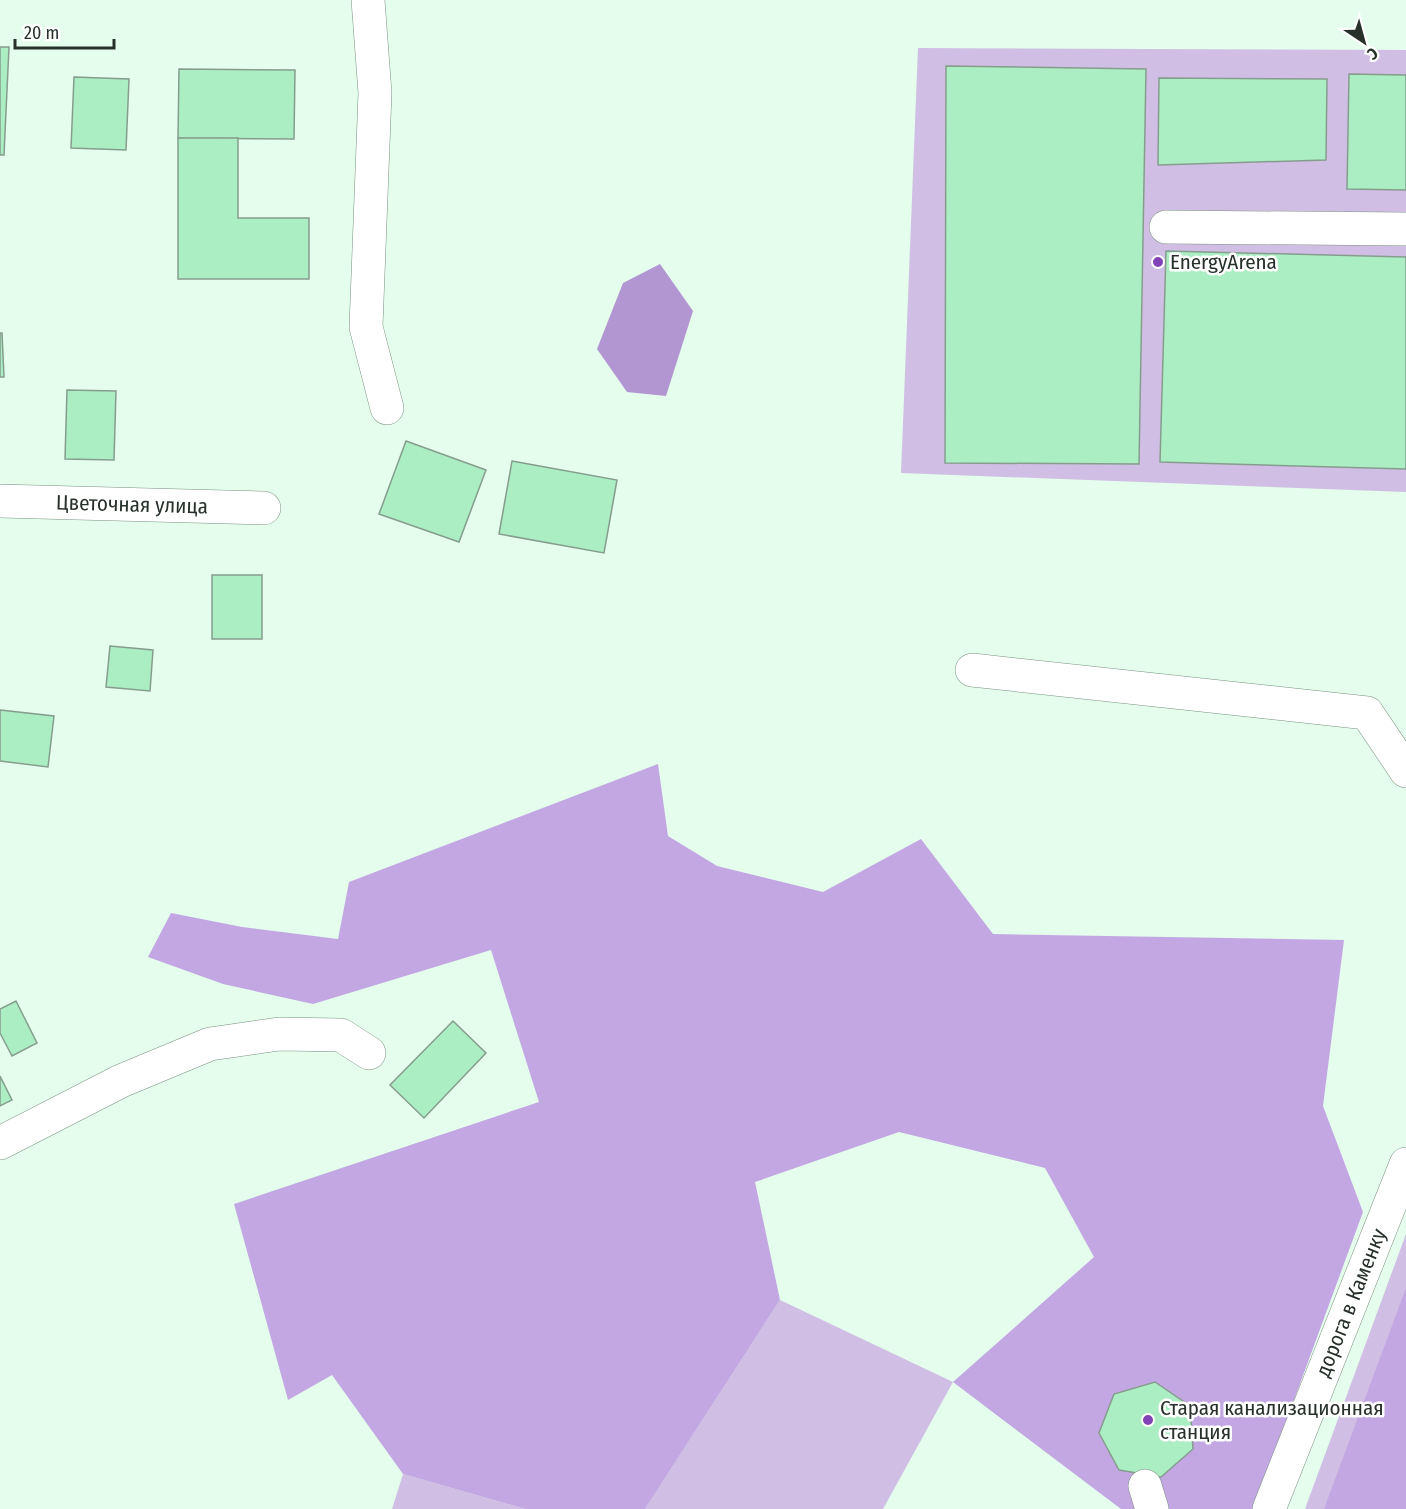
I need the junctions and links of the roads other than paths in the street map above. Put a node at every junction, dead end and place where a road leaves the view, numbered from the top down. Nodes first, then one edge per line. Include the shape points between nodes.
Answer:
1 (368, 0) edge
2 (1166, 227) dead end
3 (1406, 229) edge
4 (387, 408) dead end
5 (0, 501) edge
6 (264, 508) dead end
7 (972, 670) dead end
8 (1406, 771) edge
9 (369, 1053) dead end
10 (0, 1143) edge
11 (1406, 1164) edge
12 (1269, 1509) edge

1 - 4 street via 375,93 366,327
2 - 3 street
5 - 6 street, Цветочная улица
7 - 8 street via 1367,713
9 - 10 street via 340,1035 279,1034 210,1044 121,1082
11 - 12 street, дорога в Каменку

